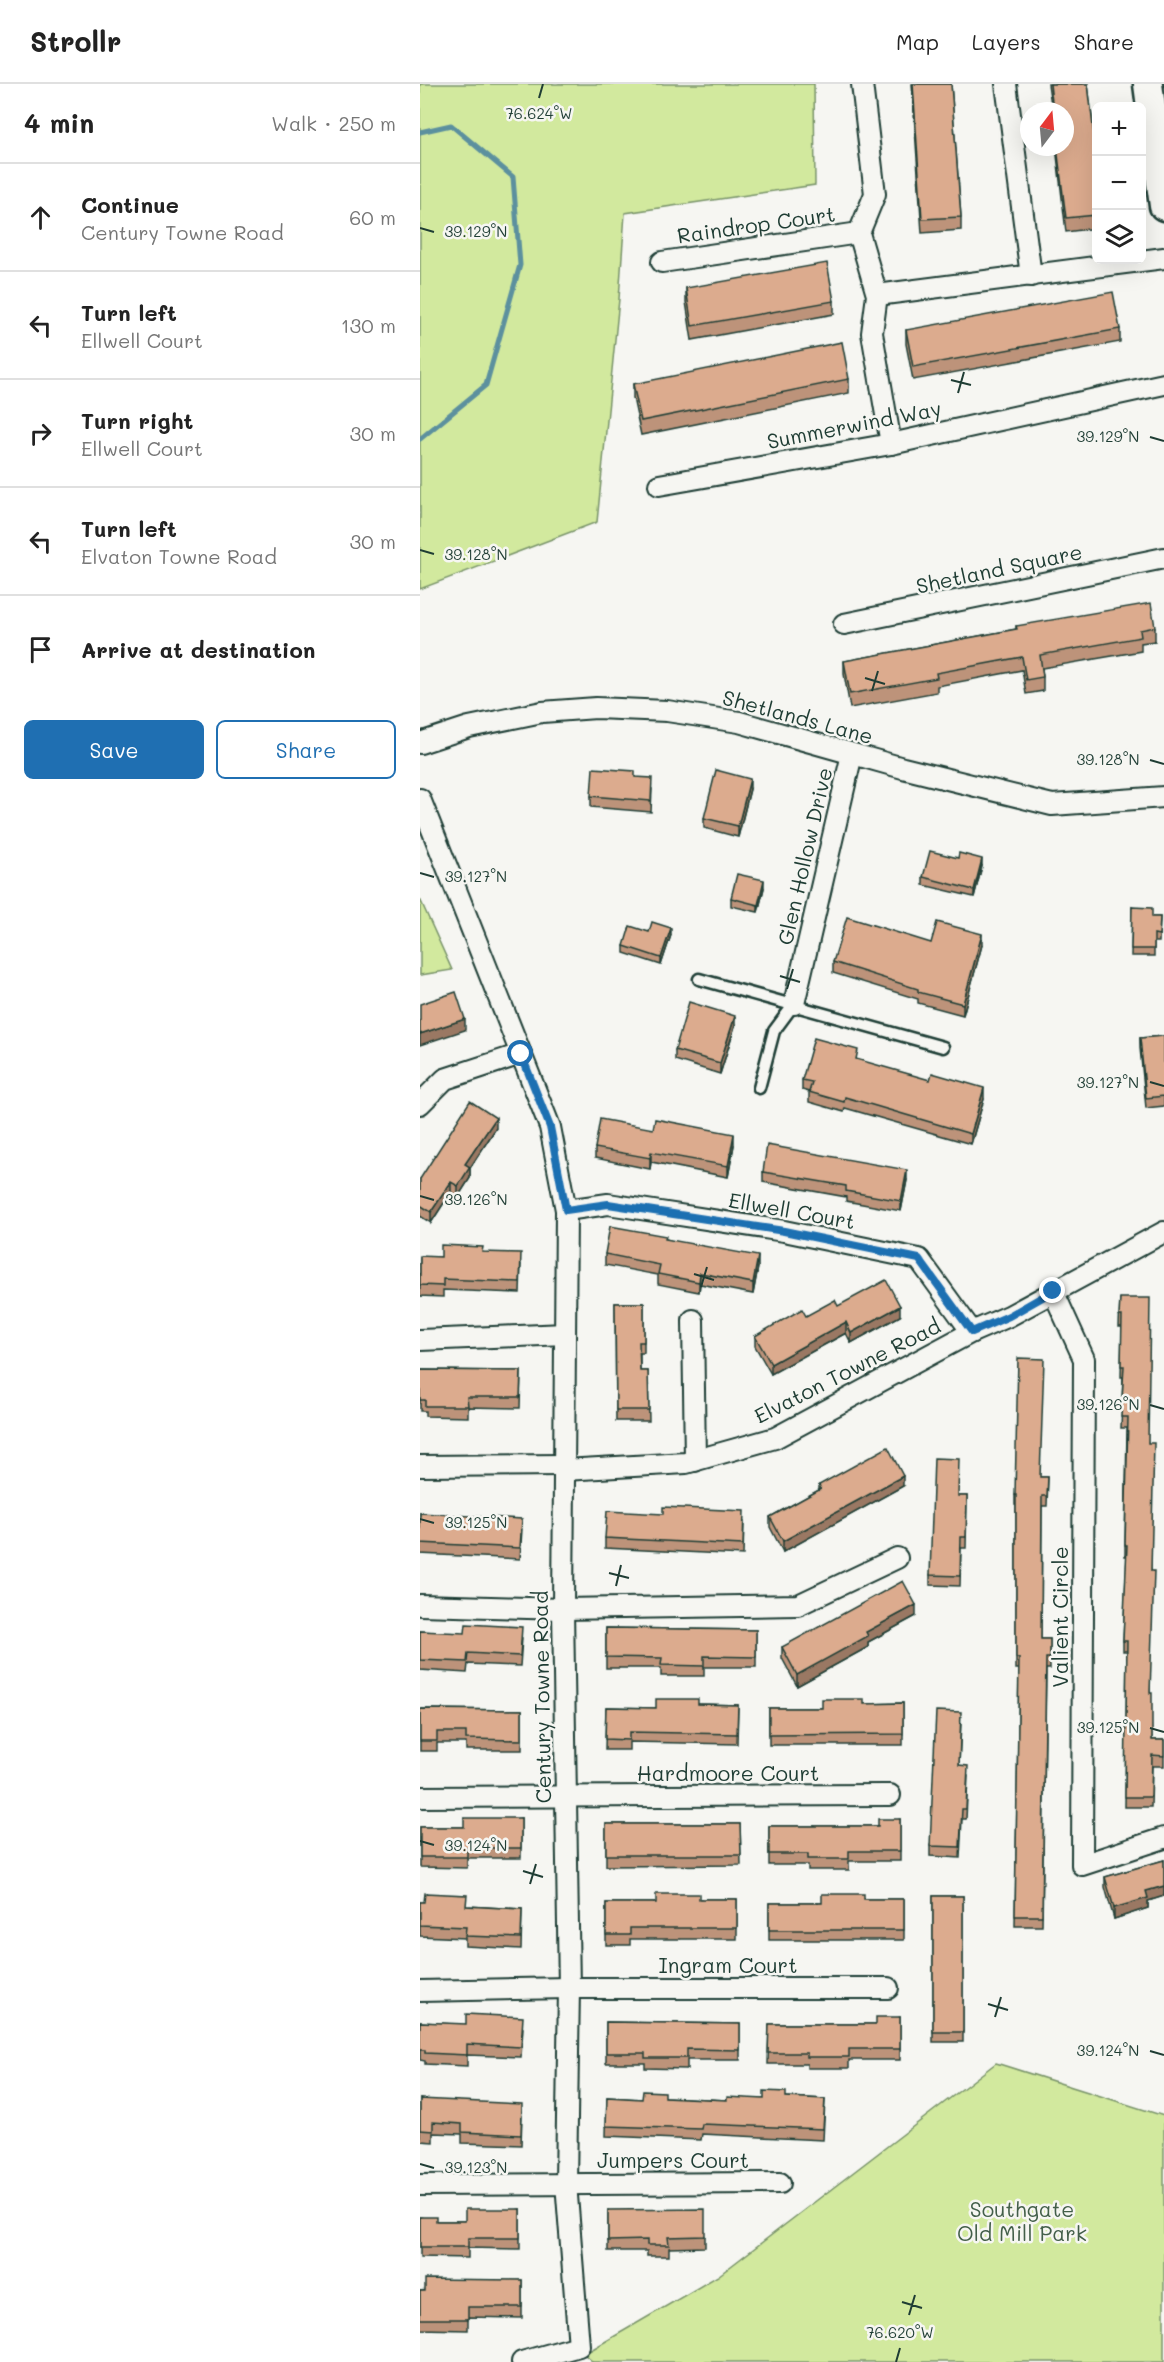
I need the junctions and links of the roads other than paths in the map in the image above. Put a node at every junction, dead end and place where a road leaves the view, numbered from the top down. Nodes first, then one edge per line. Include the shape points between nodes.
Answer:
1 (862, 84) edge
2 (1006, 84) edge
3 (1148, 84) edge
4 (1164, 206) edge
5 (858, 233) junction
6 (1164, 258) edge
7 (662, 262) dead end
8 (1031, 276) junction
9 (877, 295) junction
10 (1164, 384) edge
11 (891, 444) junction
12 (658, 485) dead end
13 (1164, 558) edge
14 (844, 624) dead end
15 (420, 743) edge
16 (852, 754) junction
17 (1164, 797) edge
18 (420, 799) edge
19 (699, 979) dead end
20 (794, 1004) junction
21 (943, 1047) dead end
22 (521, 1054) junction
23 (759, 1088) dead end
24 (420, 1104) edge
25 (566, 1210) junction
26 (1164, 1232) edge
27 (1053, 1291) junction
28 (693, 1320) dead end
29 (972, 1332) junction
30 (565, 1334) junction
31 (420, 1340) edge
32 (695, 1461) junction
33 (420, 1466) edge
34 (564, 1468) junction
35 (897, 1558) dead end
36 (420, 1605) edge
37 (563, 1609) junction
38 (890, 1795) dead end
39 (420, 1797) edge
40 (566, 1797) junction
41 (1164, 1839) edge
42 (569, 1988) junction
43 (888, 1988) dead end
44 (420, 1991) edge
45 (566, 2183) junction
46 (780, 2183) dead end
47 (420, 2185) edge
48 (522, 2362) edge

1 - 5 street via 875,194
2 - 8 street
3 - 4 street
5 - 7 street, Raindrop Court
5 - 9 street
6 - 8 street
8 - 9 street
9 - 11 street via 872,333
10 - 11 street, Summerwind Way
11 - 12 street, Summerwind Way
13 - 14 street, Shetland Square
15 - 16 street, Shetlands Lane via 469,727 542,712 608,709 668,711 739,722
16 - 17 street, Shetlands Lane via 1052,805
16 - 20 street, Glen Hollow Drive
18 - 22 street, Century Towne Road
19 - 20 lane
20 - 21 lane
20 - 23 lane via 774,1031
22 - 24 street via 445,1079
22 - 25 street, Century Towne Road via 550,1127
25 - 29 street, Ellwell Court via 608,1204 784,1231 919,1259
25 - 30 street, Century Towne Road
26 - 27 street, Elvaton Towne Road
27 - 29 street, Elvaton Towne Road
27 - 41 street, Valient Circle via 1084,1359 1082,1865
28 - 32 street
29 - 32 street, Elvaton Towne Road via 775,1438
30 - 31 street
30 - 34 street, Century Towne Road
32 - 34 street, Elvaton Towne Road
33 - 34 street, Elvaton Towne Road
34 - 37 street, Century Towne Road
35 - 37 street via 798,1605
36 - 37 street
37 - 40 street, Century Towne Road
38 - 40 street, Hardmoore Court
39 - 40 street, Hardmoore Court
40 - 42 street, Century Towne Road
42 - 43 street, Ingram Court
42 - 44 street, Ingram Court
42 - 45 street, Century Towne Road
45 - 46 street, Jumpers Court
45 - 47 street, Jumpers Court
45 - 48 street, Century Towne Road via 579,2346

